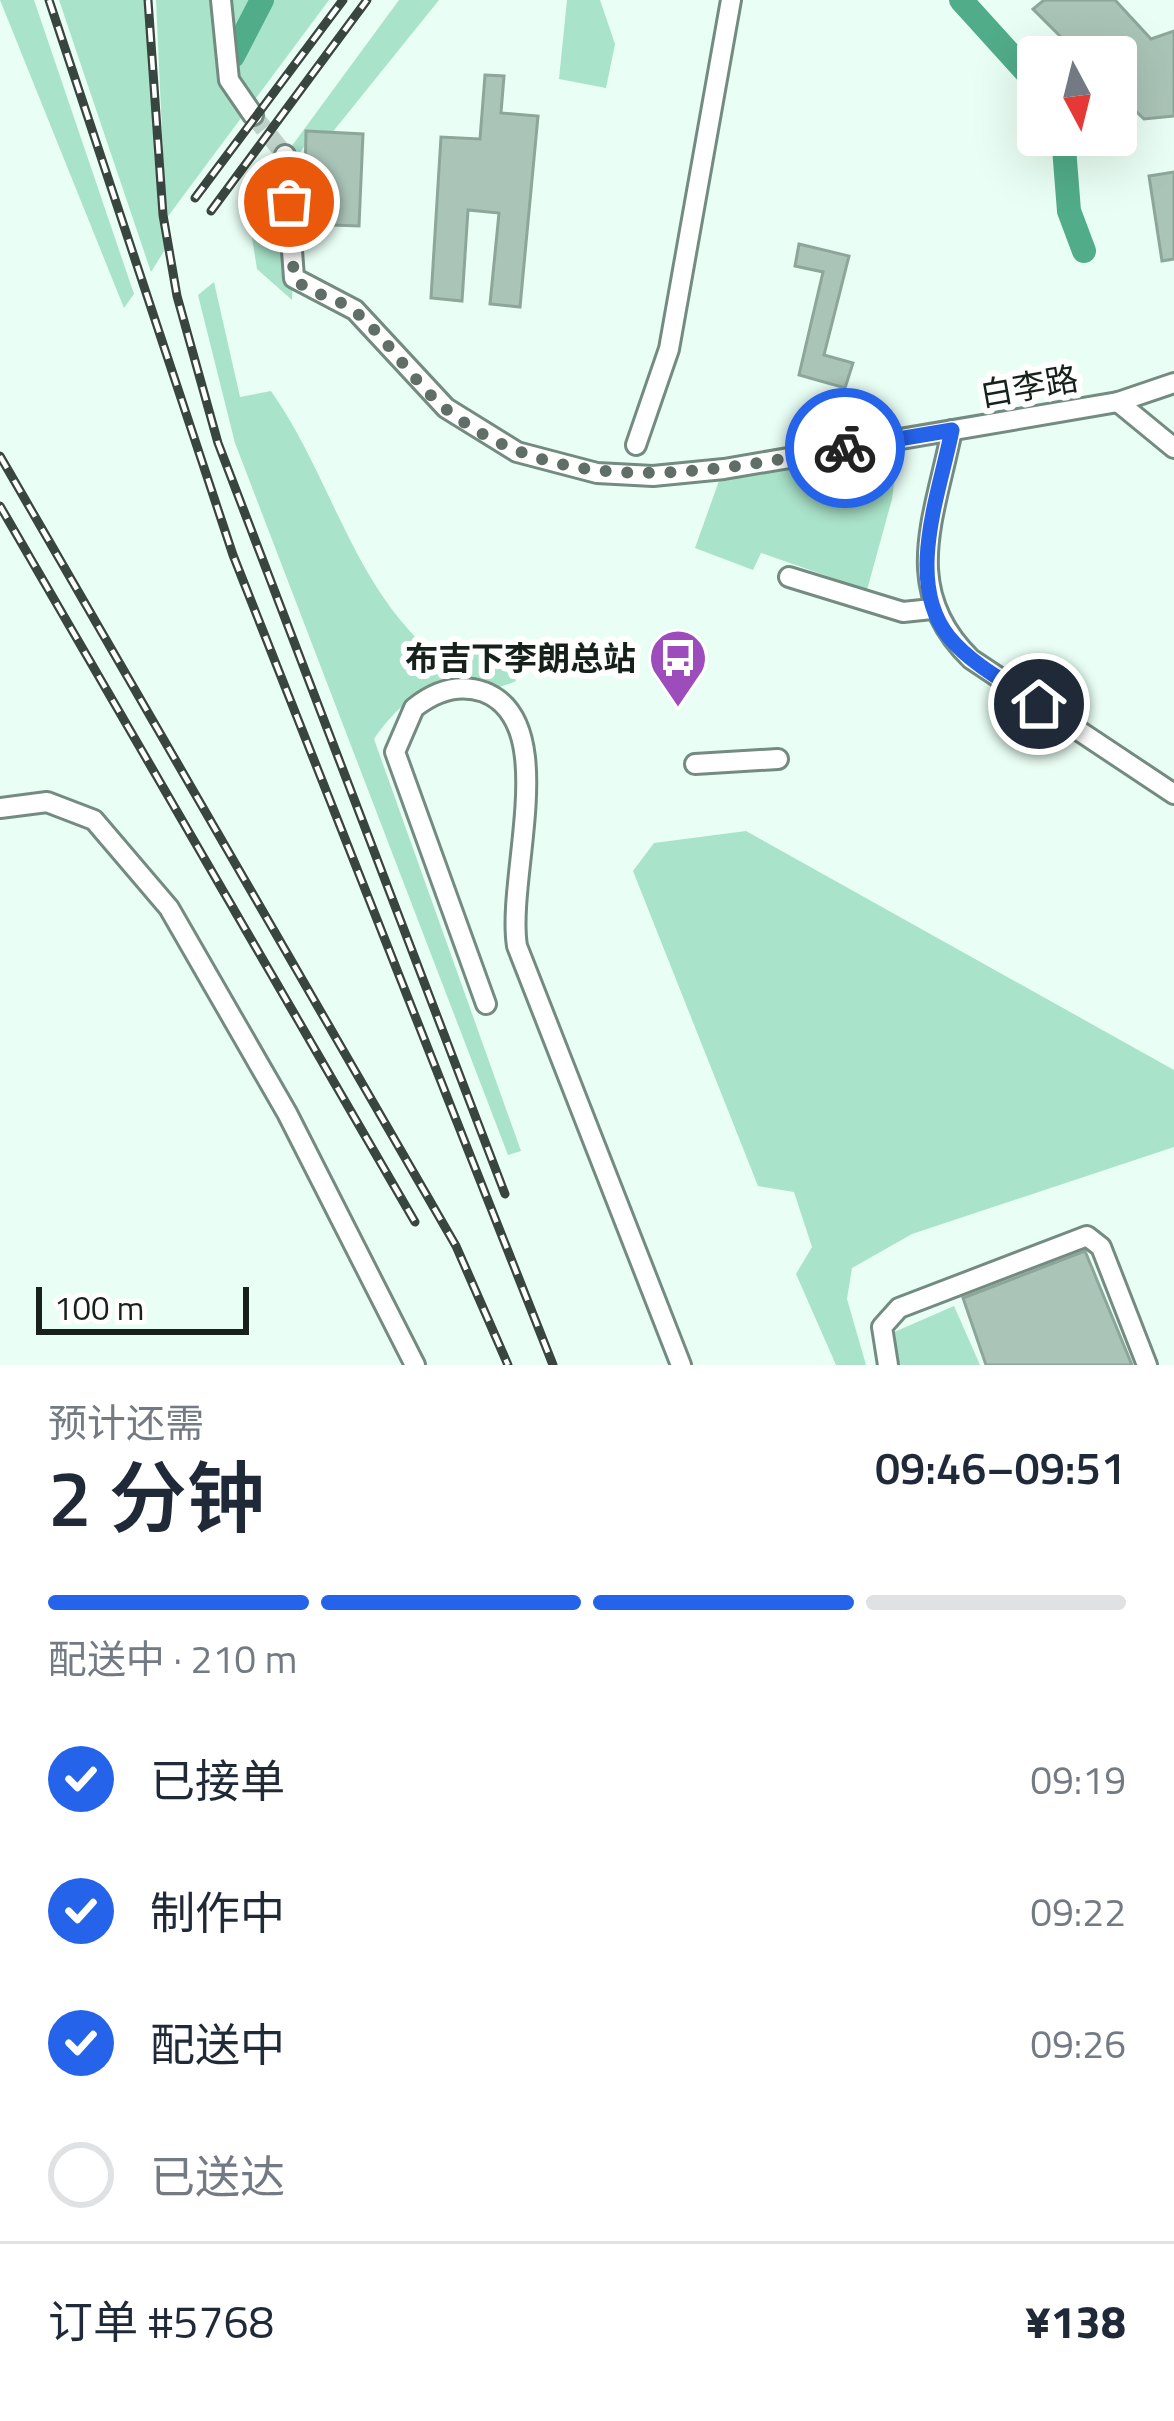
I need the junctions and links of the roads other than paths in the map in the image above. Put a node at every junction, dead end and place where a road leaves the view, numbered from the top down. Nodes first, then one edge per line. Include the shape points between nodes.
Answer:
1 (221, 0) edge
2 (731, 0) edge
3 (253, 115) tunnel mouth
4 (285, 155) tunnel mouth
5 (1174, 383) edge
6 (1118, 401) junction
7 (952, 430) junction
8 (636, 445) dead end
9 (1174, 448) edge
10 (789, 577) dead end
11 (932, 609) junction
12 (778, 759) dead end
13 (695, 764) dead end
14 (1174, 794) edge
15 (0, 808) edge
16 (486, 1004) dead end
17 (415, 1365) edge
18 (681, 1365) edge
19 (888, 1365) edge
20 (1147, 1365) edge

1 - 3 street via 229,80
2 - 8 street via 669,349
4 - 7 street, 白李路 via 294,278 355,310 446,408 517,452 653,476
5 - 6 street, 白李路
6 - 7 street, 白李路
6 - 9 street
7 - 11 street via 928,554
10 - 11 street via 903,612
11 - 14 street via 971,658
12 - 13 street
15 - 17 street via 47,802 94,820 159,895 287,1113
16 - 18 street via 395,752 414,708 457,688 497,699 524,735 512,914 517,946
19 - 20 street via 882,1327 899,1307 1087,1236 1100,1246

